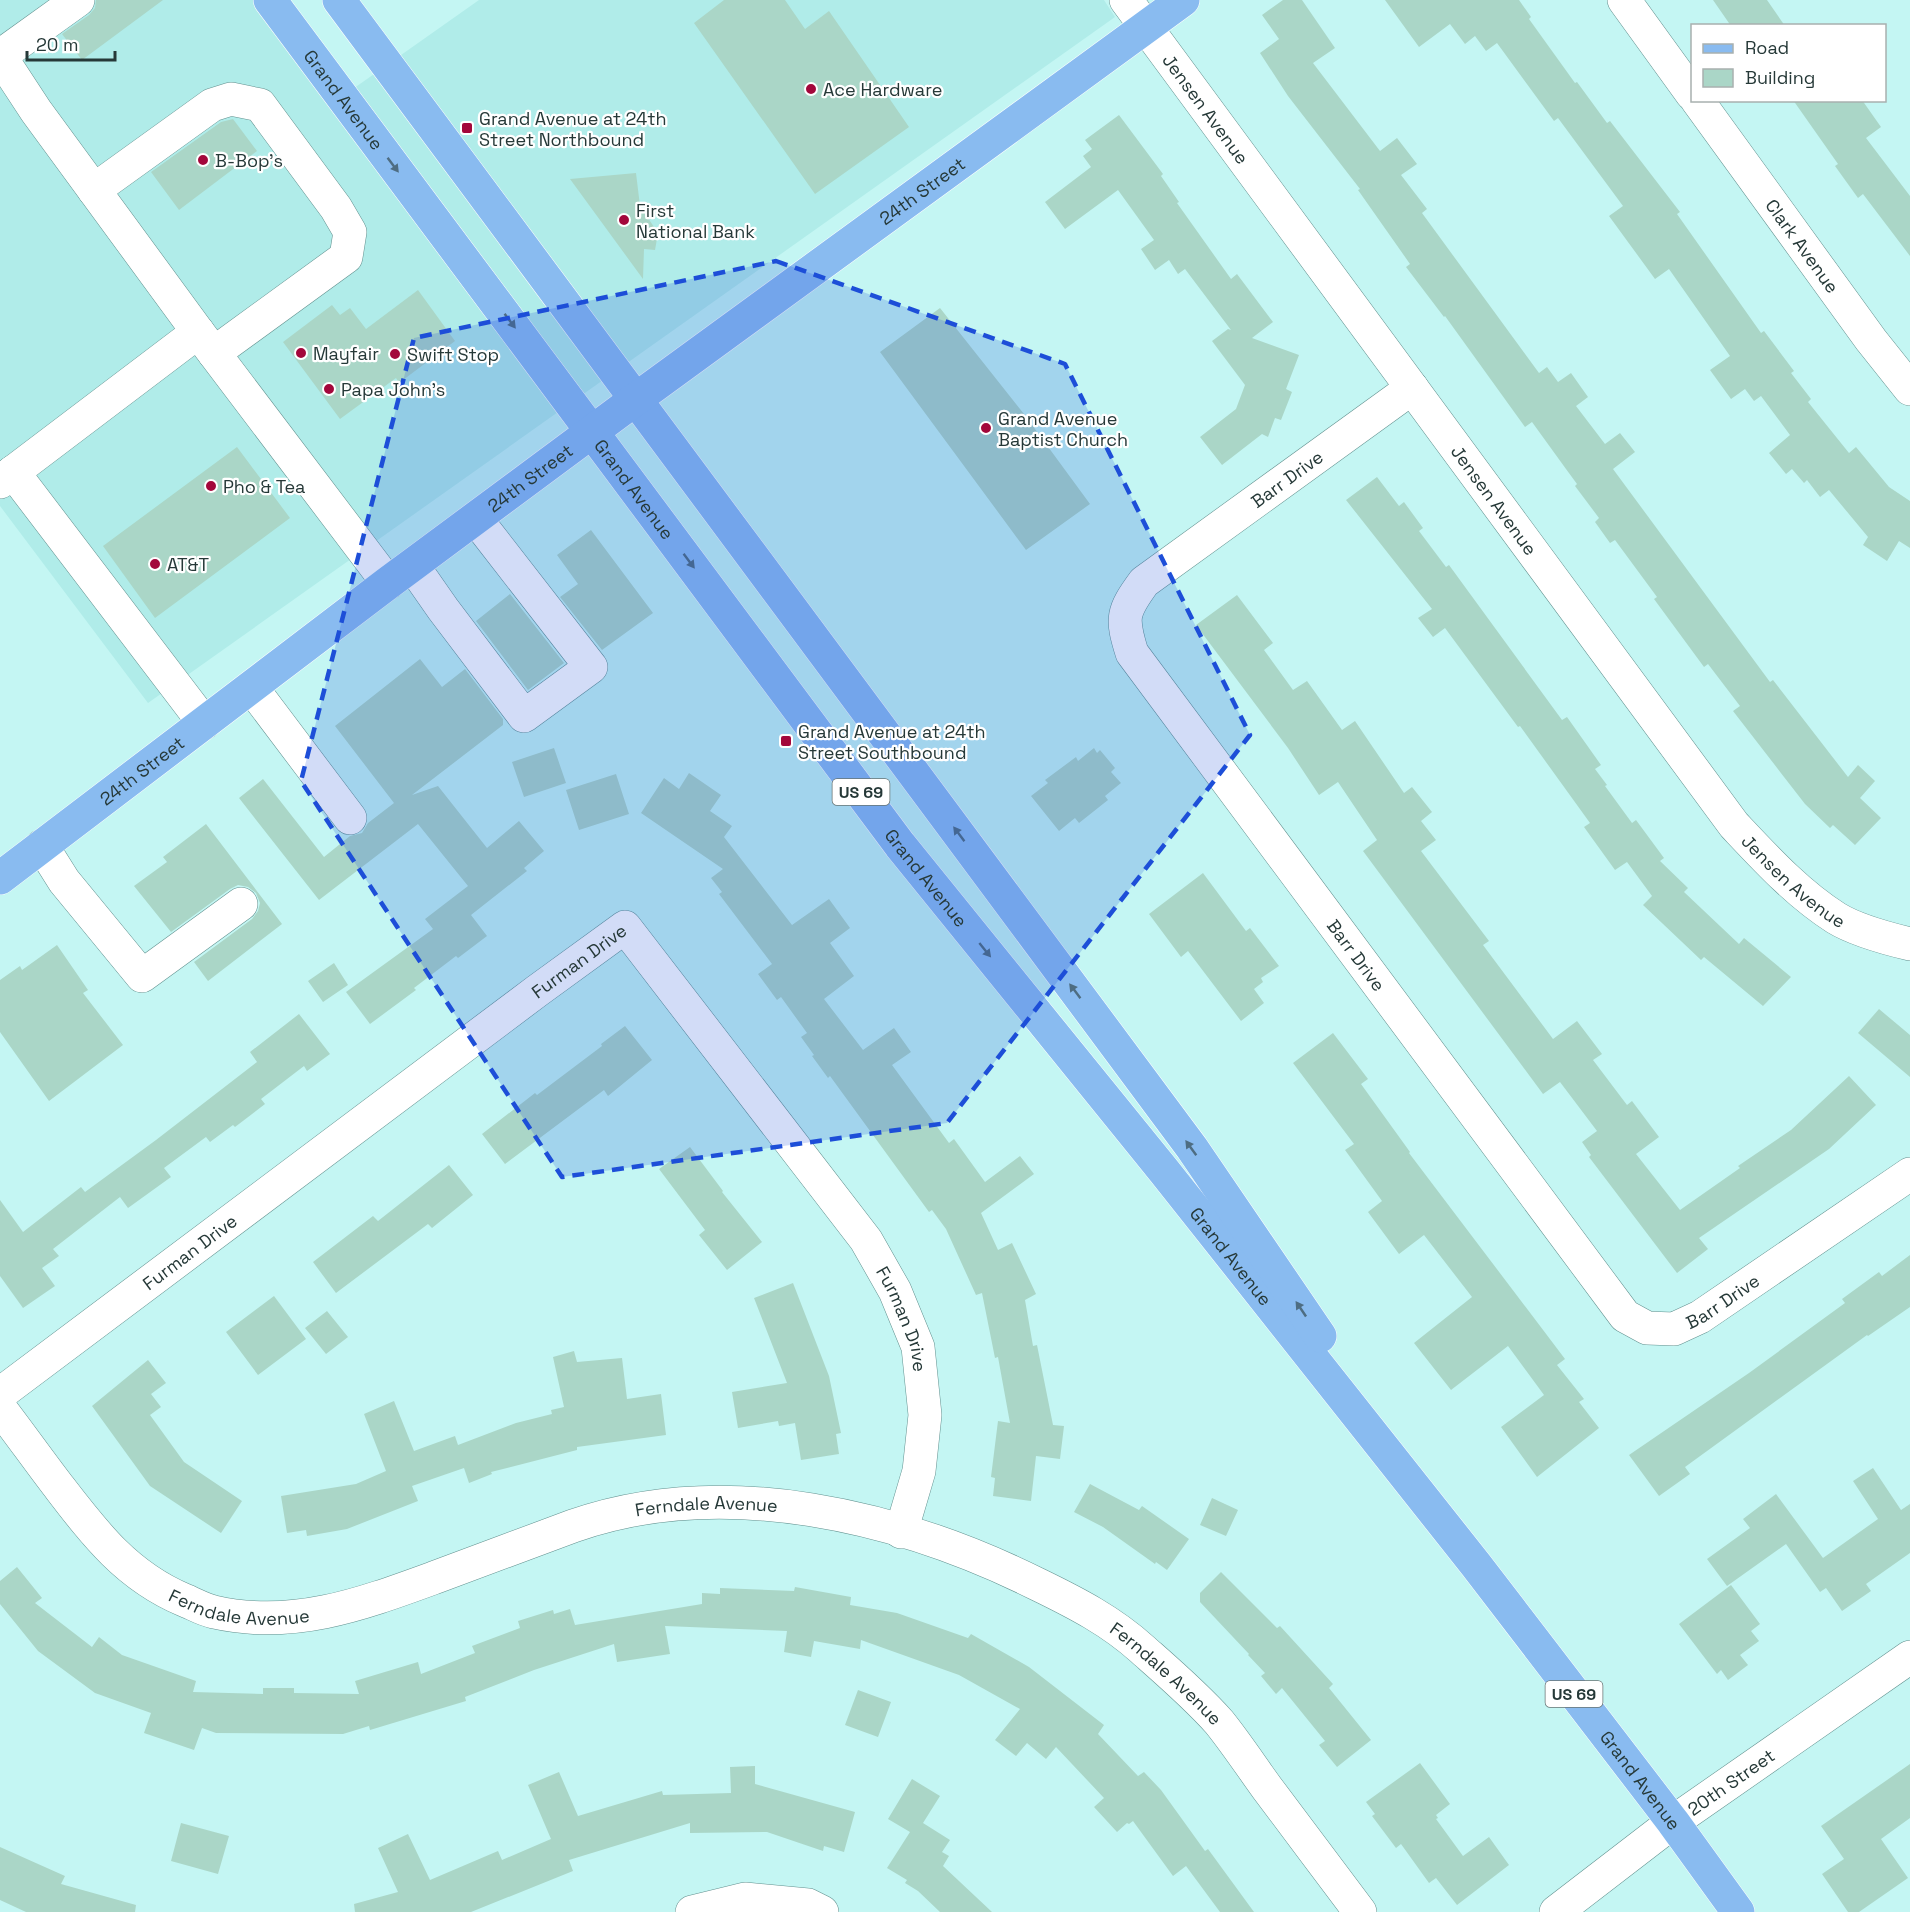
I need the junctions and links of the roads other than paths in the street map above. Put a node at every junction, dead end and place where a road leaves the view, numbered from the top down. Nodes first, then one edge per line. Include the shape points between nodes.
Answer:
1 (78, 0) edge
2 (270, 0) edge
3 (339, 0) edge
4 (1126, 0) edge
5 (1183, 0) edge
6 (1624, 0) edge
7 (1146, 27) junction
8 (0, 56) edge
9 (1691, 93) edge
10 (1698, 102) edge
11 (94, 190) junction
12 (206, 343) junction
13 (1412, 388) junction
14 (1910, 389) edge
15 (636, 399) junction
16 (592, 432) junction
17 (7, 477) edge
18 (476, 519) junction
19 (401, 575) junction
20 (252, 688) junction
21 (204, 723) junction
22 (350, 818) dead end
23 (42, 846) junction
24 (0, 878) edge
25 (241, 904) dead end
26 (1910, 944) edge
27 (1910, 1174) edge
28 (0, 1394) edge
29 (0, 1408) edge
30 (902, 1532) junction
31 (1476, 1565) junction
32 (1910, 1656) edge
33 (1672, 1822) junction
34 (692, 1912) edge
35 (822, 1912) edge
36 (1360, 1912) edge
37 (1556, 1912) edge
38 (1738, 1912) edge

1 - 8 street
2 -> 16 main road, Grand Avenue / US 69
3 - 15 main road, Grand Avenue / US 69
4 - 7 street, Jensen Avenue
5 - 7 main road, 24th Street
6 - 9 street
7 - 13 street, Jensen Avenue
7 - 15 main road, 24th Street
8 - 11 street
10 - 14 street, Clark Avenue
11 - 12 street
11 - 12 street via 212,105 231,99 260,105 287,139 350,232 346,257
12 - 17 street
12 - 19 street
13 - 26 street, Jensen Avenue via 1734,825 1792,885 1838,919
13 - 27 street, Barr Drive via 1144,582 1129,603 1124,627 1132,653 1625,1316 1647,1328 1674,1329 1700,1317
15 - 16 main road, 24th Street
31 -> 15 main road, Grand Avenue / US 69 via 1192,1148
16 - 18 main road, 24th Street
16 -> 31 main road, Grand Avenue / US 69 via 900,845
17 - 21 street
18 - 19 main road, 24th Street
18 - 19 street via 591,667 524,716 442,609
19 - 20 main road, 24th Street
20 - 21 main road, 24th Street
20 - 22 street
21 - 23 main road, 24th Street
23 - 24 main road, 24th Street
23 - 25 street via 64,881 142,976
28 - 30 street, Furman Drive via 625,927 866,1240 895,1291 918,1347 925,1415 919,1471
29 - 30 street, Ferndale Avenue via 96,1536 134,1572 170,1594 211,1611 261,1619 302,1617 362,1604 580,1524 636,1510 753,1502 855,1518
30 - 36 street, Ferndale Avenue via 999,1565 1093,1612 1138,1645 1219,1723
31 - 33 main road, Grand Avenue / US 69
32 - 33 street, 20th Street
33 - 37 street, 20th Street
33 - 38 main road, Grand Avenue / US 69
34 - 35 street via 745,1899 808,1905

